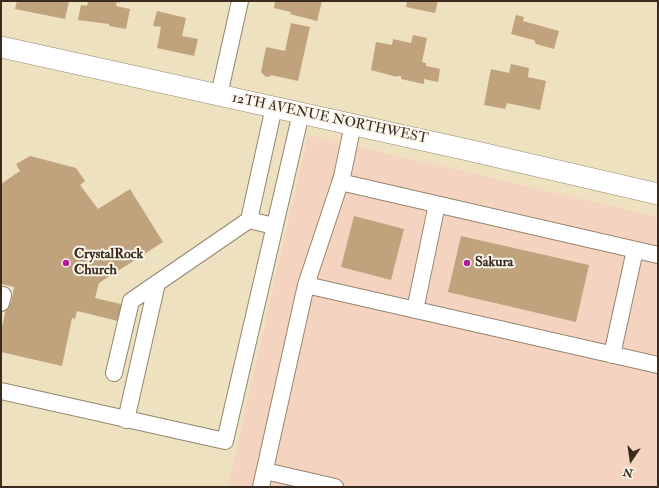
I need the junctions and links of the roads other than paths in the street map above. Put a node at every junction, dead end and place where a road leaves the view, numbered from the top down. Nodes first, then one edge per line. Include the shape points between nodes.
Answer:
1 (240, 1) edge
2 (1, 47) edge
3 (219, 95) junction
4 (274, 107) junction
5 (301, 113) junction
6 (353, 124) junction
7 (340, 182) junction
8 (658, 194) edge
9 (437, 204) junction
10 (249, 220) junction
11 (274, 226) junction
12 (635, 250) junction
13 (658, 255) edge
14 (157, 283) junction
15 (306, 285) junction
16 (415, 310) junction
17 (612, 355) junction
18 (658, 365) edge
19 (114, 373) dead end
20 (1, 391) edge
21 (126, 420) junction
22 (265, 471) junction
23 (261, 487) edge
24 (335, 487) edge

1 - 3 street
2 - 3 main road, 12TH AVENUE NORTHWEST
3 - 4 main road, 12TH AVENUE NORTHWEST
4 - 5 main road, 12TH AVENUE NORTHWEST
4 - 10 street
5 - 6 main road, 12TH AVENUE NORTHWEST
5 - 11 street
6 - 7 street
6 - 8 main road, 12TH AVENUE NORTHWEST
7 - 9 street
7 - 15 street
9 - 12 street
9 - 16 street
10 - 11 street
10 - 14 street
11 - 21 street via 225,441
12 - 13 street
12 - 17 street
14 - 19 street via 131,301
14 - 21 street
15 - 16 street
15 - 22 street
16 - 17 street
17 - 18 street
20 - 21 street
22 - 23 street
22 - 24 street

